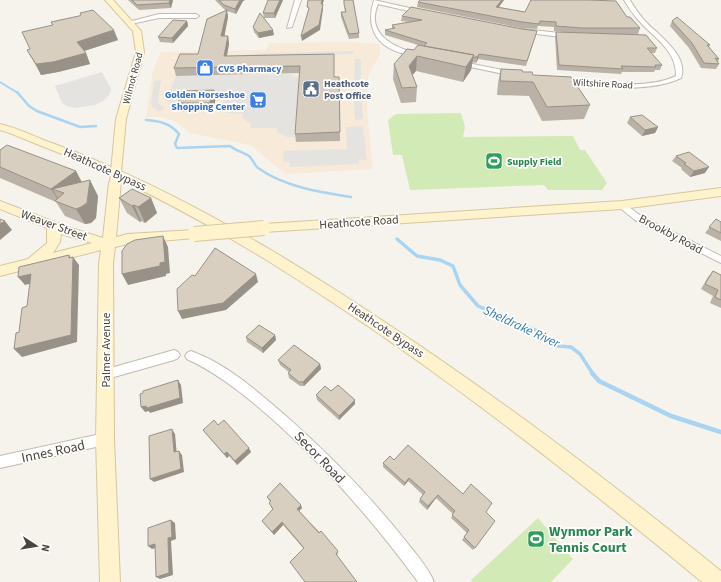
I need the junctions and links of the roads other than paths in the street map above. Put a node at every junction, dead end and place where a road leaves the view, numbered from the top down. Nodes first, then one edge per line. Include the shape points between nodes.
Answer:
1 (109, 0) edge
2 (298, 0) edge
3 (626, 0) edge
4 (377, 1) edge
5 (427, 13) edge
6 (196, 16) dead end
7 (131, 22) junction
8 (289, 26) dead end
9 (517, 30) edge
10 (576, 37) edge
11 (646, 37) edge
12 (659, 37) junction
13 (427, 57) edge
14 (449, 61) edge
15 (522, 75) edge
16 (556, 80) edge
17 (121, 119) joint
18 (0, 127) edge
19 (0, 132) edge
20 (19, 134) junction
21 (721, 192) edge
22 (0, 205) edge
23 (622, 205) junction
24 (53, 226) junction
25 (109, 244) junction
26 (721, 260) edge
27 (30, 262) junction
28 (0, 271) edge
29 (174, 355) dead end
30 (191, 356) dead end
31 (107, 374) junction
32 (105, 439) junction
33 (0, 462) edge
34 (110, 582) edge
35 (427, 582) edge
36 (718, 582) edge

1 - 7 street, Wilmot Road
2 - 8 street
3 - 12 street
4 - 5 street
4 - 13 street via 373,12 382,41 395,49
6 - 7 street via 159,16
7 - 17 street, Wilmot Road via 137,31 140,52
9 - 10 street
11 - 12 street
12 - 16 street, Wiltshire Road via 679,66 679,77 671,82 606,84
14 - 15 street
17 - 25 street, Palmer Avenue, bridge
18 - 20 street, Heathcote Bypass
19 - 20 street, Heathcote Bypass
20 - 36 street, Heathcote Bypass via 129,178 193,210 296,271 443,369 544,442
21 - 23 street, Heathcote Road
22 - 24 street, Weaver Street
23 - 25 street, Heathcote Road, bridge via 264,228 128,239
23 - 26 street, Brookby Road via 638,218
24 - 25 street, Weaver Street
24 - 27 street via 57,235 56,240 48,250
25 - 27 street, Heathcote Road
25 - 31 street, Palmer Avenue via 106,263
27 - 28 street, Heathcote Road
29 - 31 street
30 - 35 street, Secor Road via 218,370 256,397 303,438 367,506
31 - 32 street, Palmer Avenue
32 - 33 street, Innes Road
32 - 34 street, Palmer Avenue

